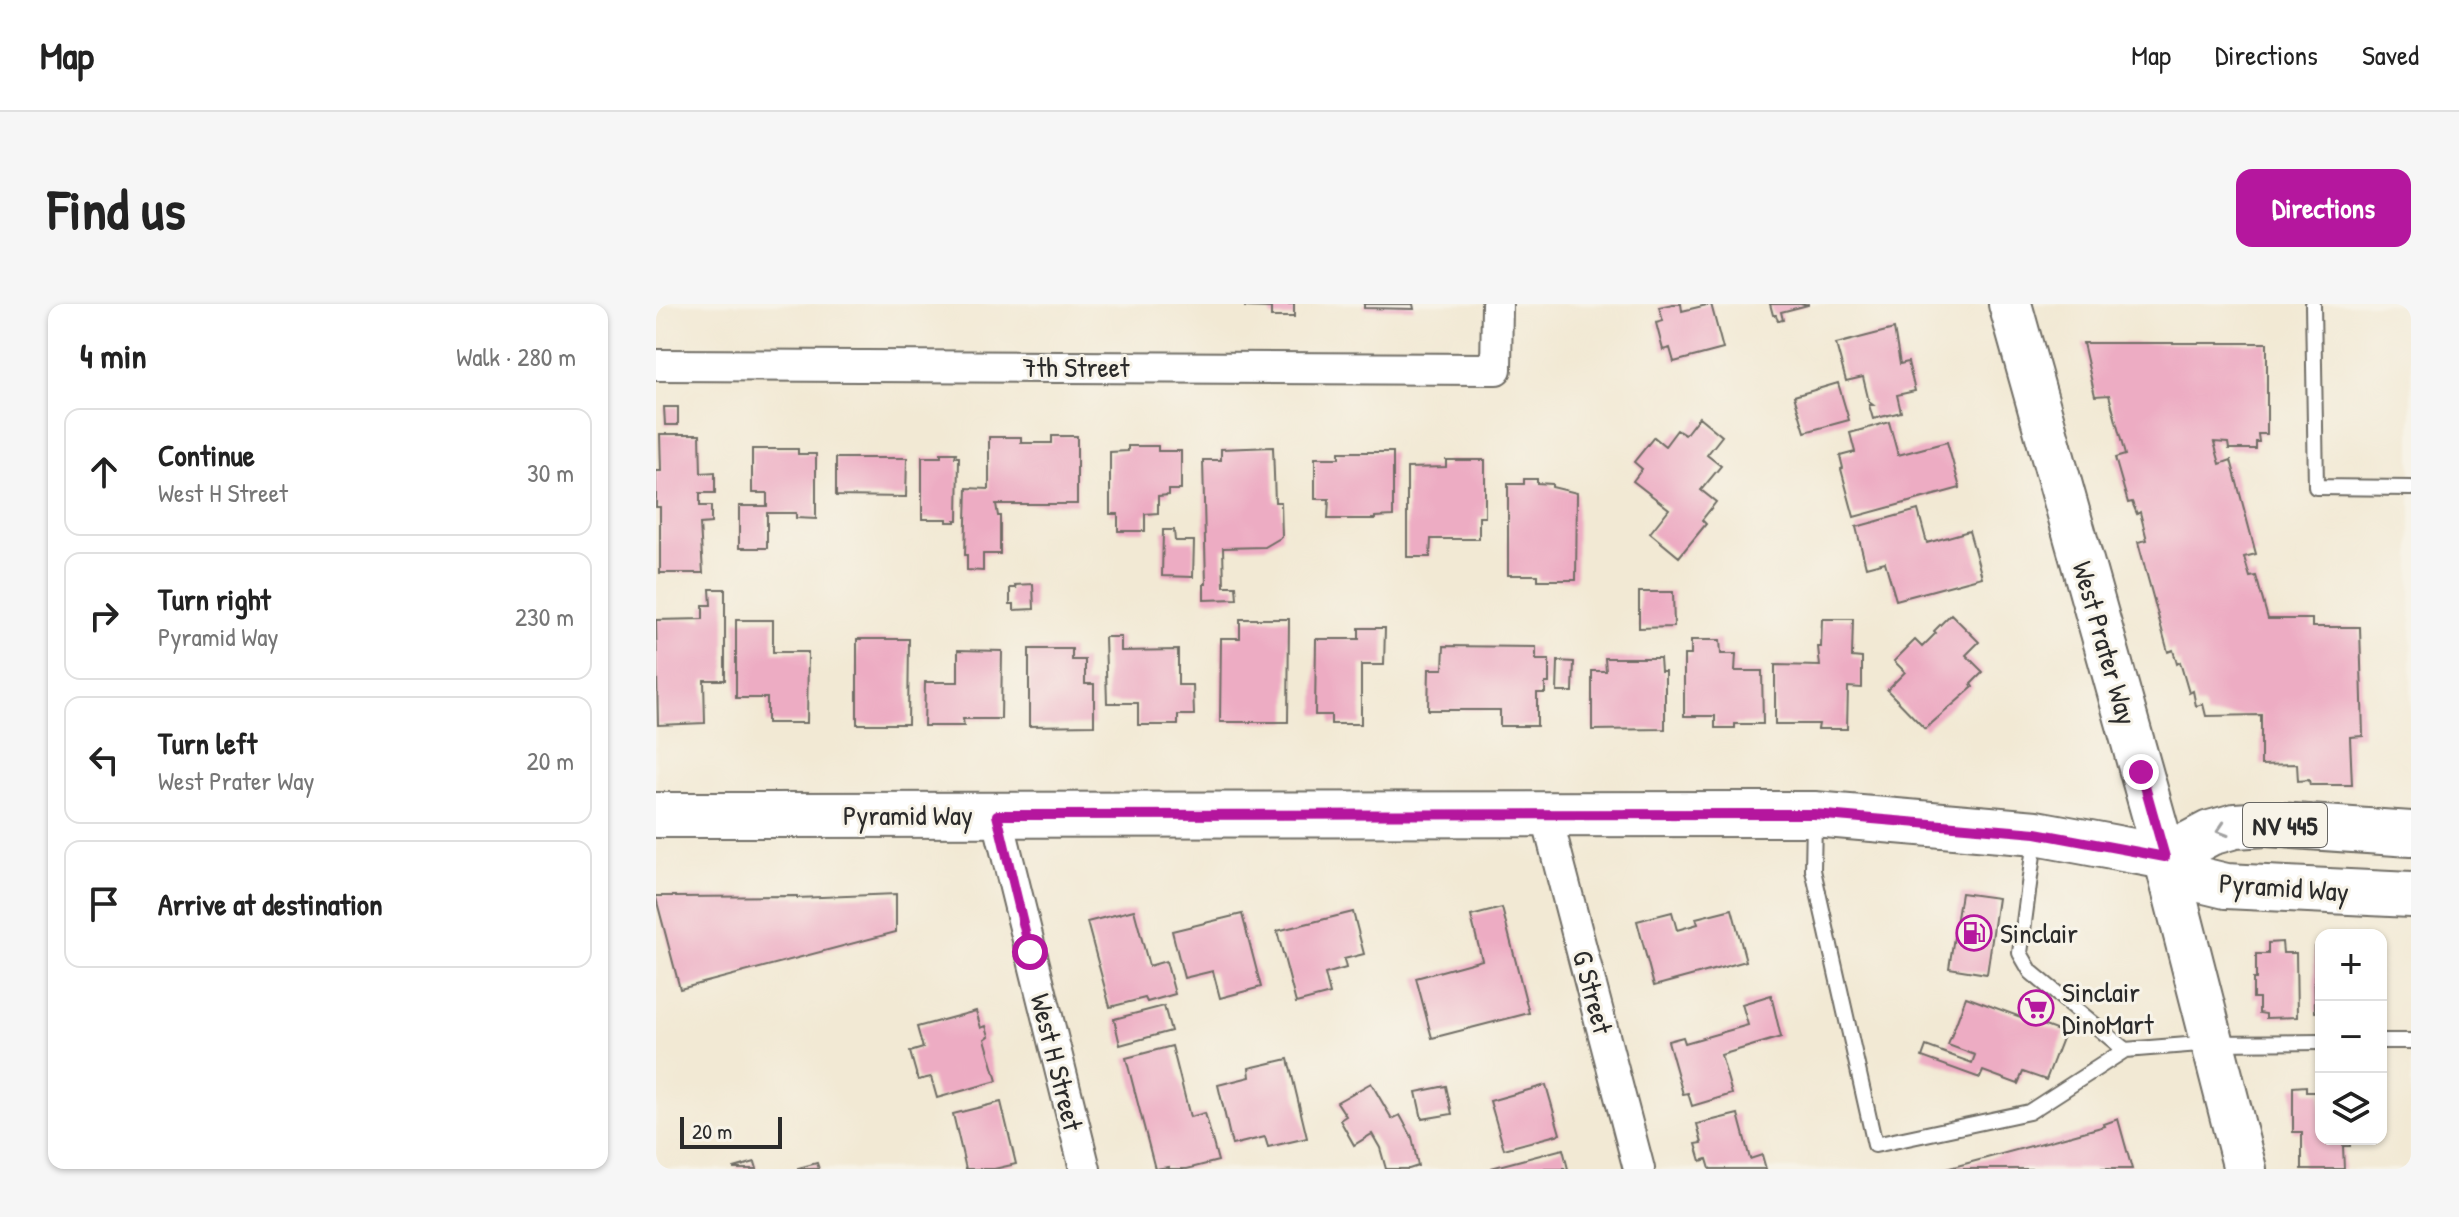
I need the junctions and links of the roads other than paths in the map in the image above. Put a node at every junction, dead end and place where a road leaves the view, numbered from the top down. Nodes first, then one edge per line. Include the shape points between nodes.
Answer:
1 (1497, 304) edge
2 (2010, 304) edge
3 (2313, 304) edge
4 (656, 365) edge
5 (2411, 488) edge
6 (1546, 814) junction
7 (1814, 814) junction
8 (656, 815) edge
9 (997, 815) junction
10 (2036, 833) junction
11 (2411, 834) edge
12 (2165, 857) junction
13 (2411, 895) edge
14 (2387, 1041) edge
15 (2411, 1041) edge
16 (2315, 1042) edge
17 (2212, 1043) junction
18 (2125, 1050) junction
19 (1085, 1169) edge
20 (1639, 1169) edge
21 (2245, 1169) edge

1 - 4 street, 7th Street via 1496,369
2 - 12 main road, West Prater Way
3 - 5 lane via 2316,487
6 - 7 main road, Pyramid Way / NV 445
6 - 9 main road, Pyramid Way / NV 445
6 - 20 street, G Street
7 - 10 main road, Pyramid Way / NV 445
7 - 18 lane via 1813,870 1875,1145 2029,1112
8 - 9 main road, Pyramid Way / NV 445
9 - 19 street, West H Street
10 - 12 main road, Pyramid Way / NV 445
10 - 18 lane via 2020,953 2031,972
11 -> 12 main road, Pyramid Way / NV 445 via 2235,826
12 - 13 main road, Pyramid Way / NV 445 via 2201,880 2226,886
12 - 17 main road, West Prater Way
14 - 15 lane
16 - 17 lane
17 - 18 lane
17 - 21 main road, West Prater Way

